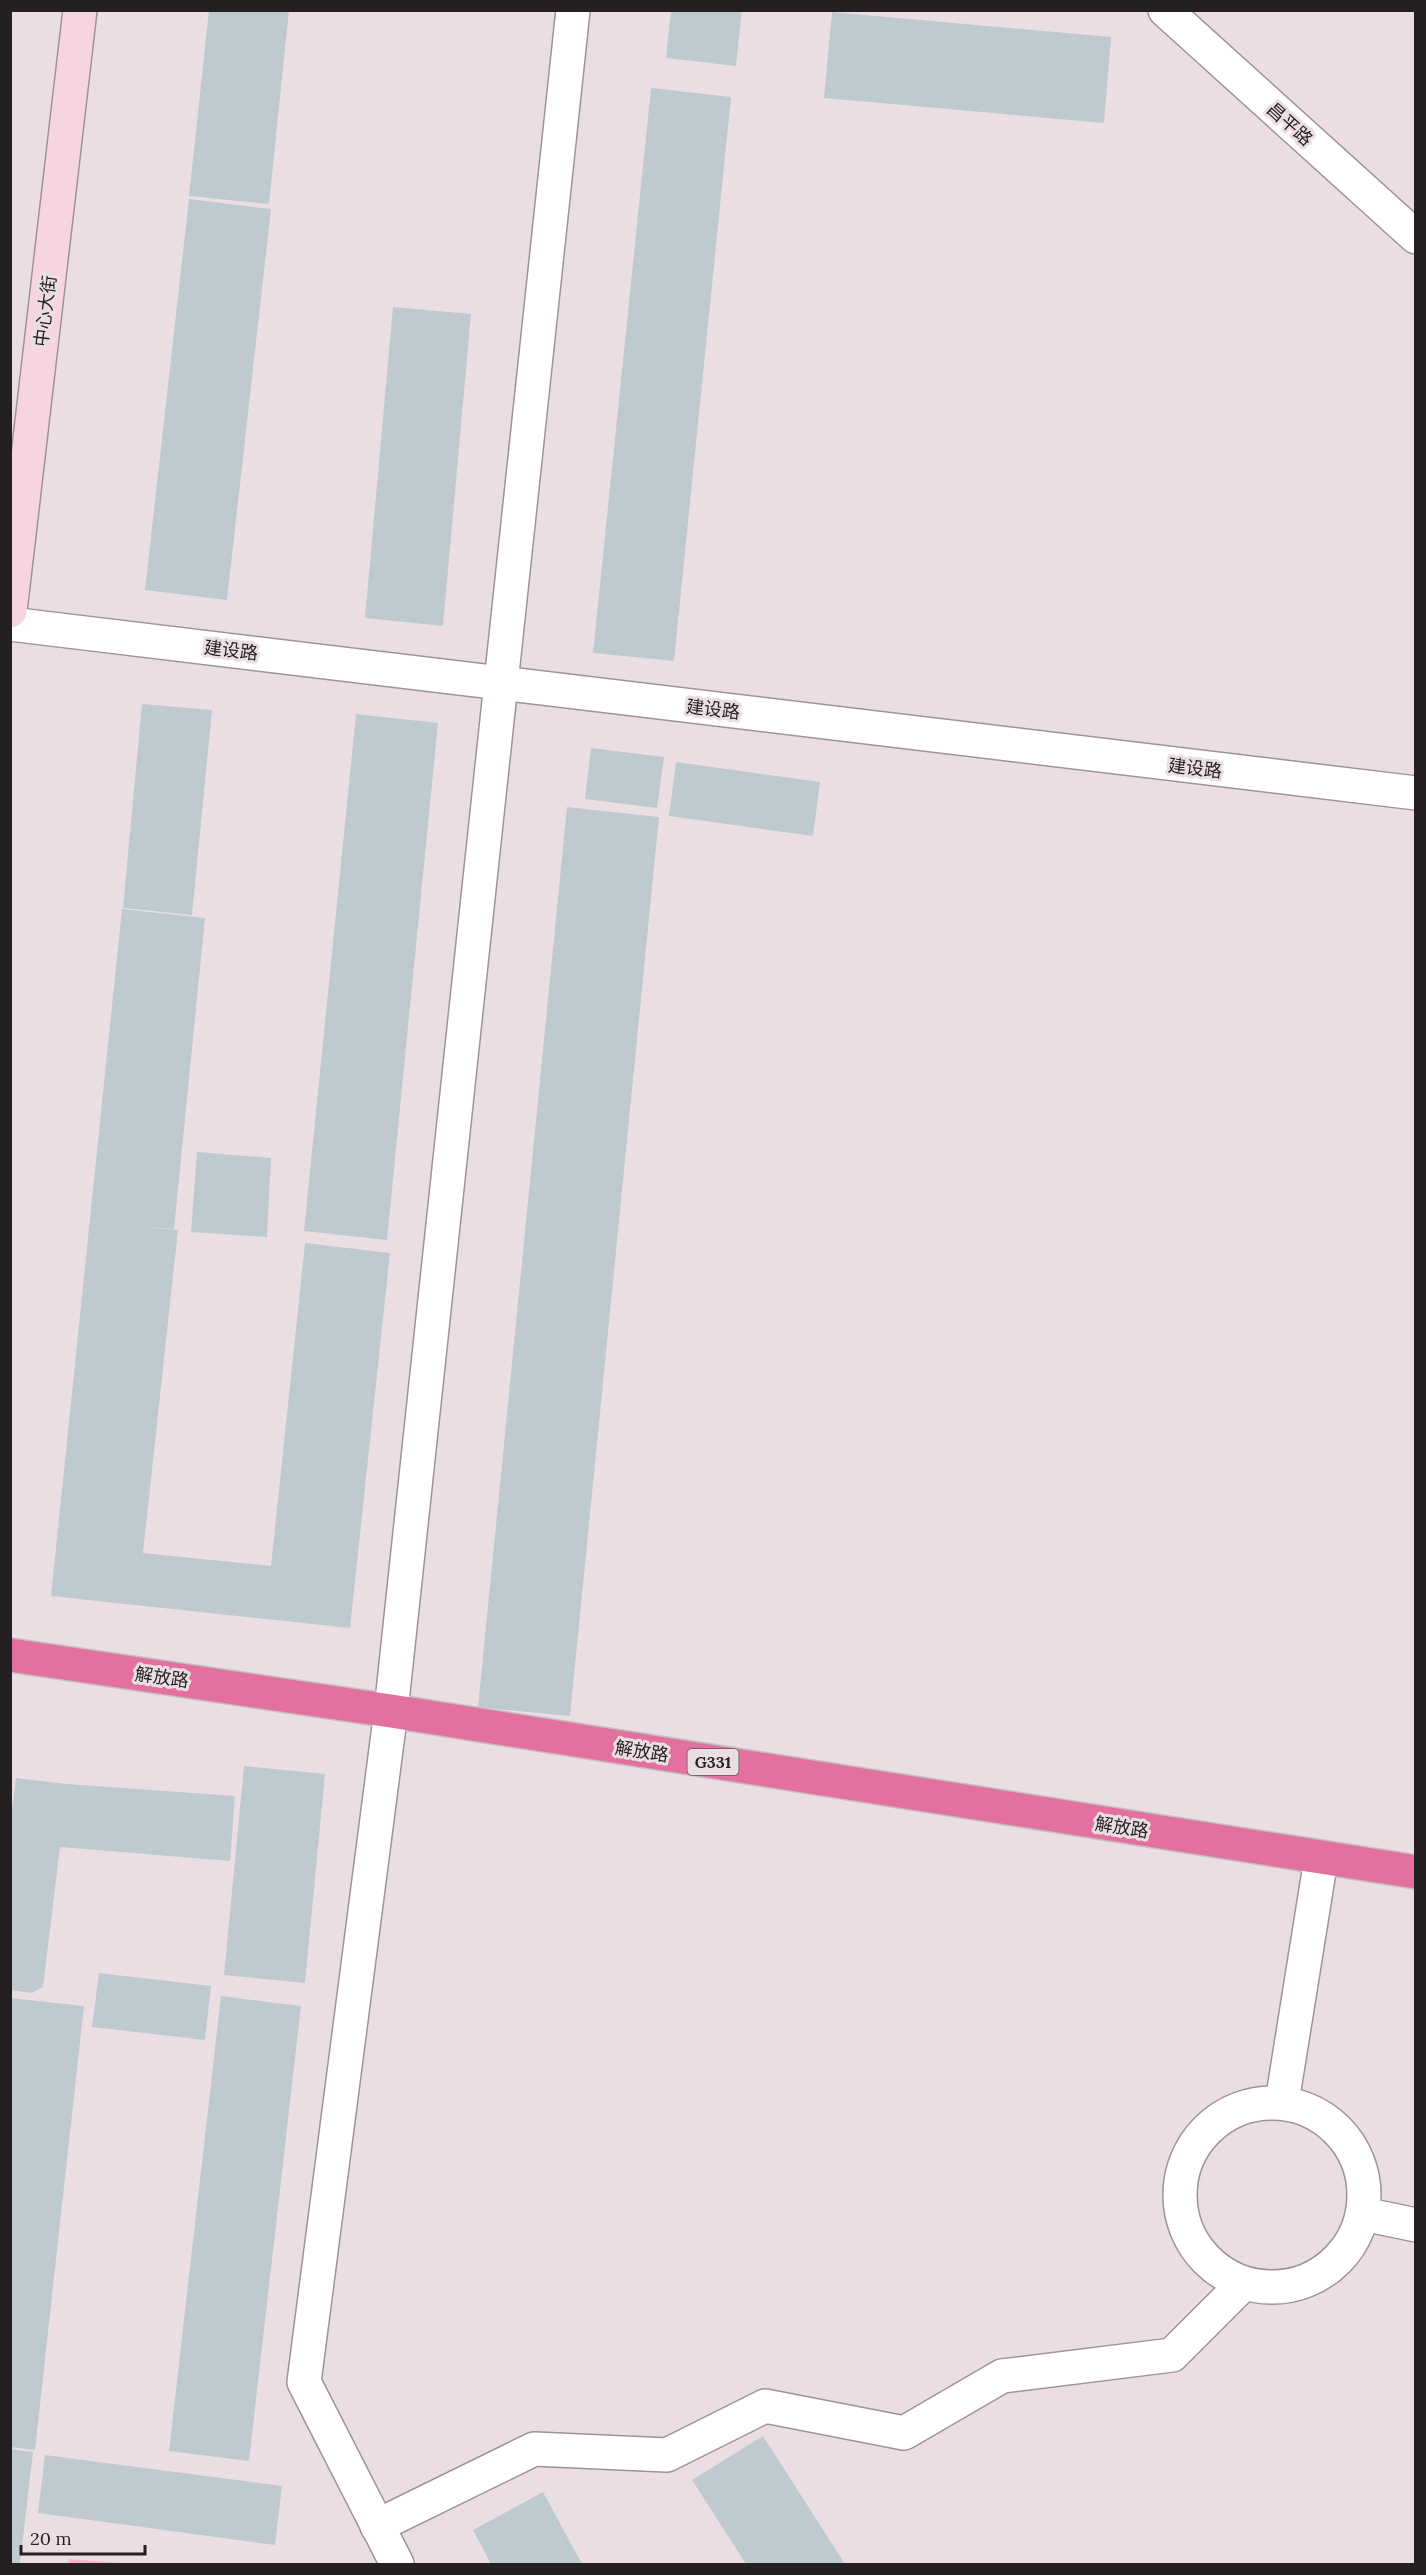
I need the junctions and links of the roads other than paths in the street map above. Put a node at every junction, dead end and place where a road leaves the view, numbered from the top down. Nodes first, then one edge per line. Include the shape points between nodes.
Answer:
1 (80, 10) edge
2 (573, 10) edge
3 (1165, 10) edge
4 (1416, 237) edge
5 (10, 611) edge
6 (10, 624) edge
7 (501, 683) junction
8 (1416, 793) edge
9 (10, 1655) edge
10 (391, 1711) junction
11 (1321, 1859) junction
12 (1416, 1872) edge
13 (1282, 2102) junction
14 (1363, 2214) junction
15 (1416, 2225) edge
16 (1243, 2284) junction
17 (377, 2526) junction
18 (397, 2565) edge

1 - 5 street, 中心大街
2 - 7 street
3 - 4 street, 昌平路
6 - 7 street, 建设路
7 - 8 street, 建设路
7 - 10 street
9 - 10 highway, 解放路 / G331
10 - 11 highway, 解放路 / G331
10 - 17 street via 304,2382
11 - 12 highway, 解放路 / G331
11 - 13 street
13 - 14 street via 1311,2111 1337,2128 1355,2154 1364,2183
13 - 16 street via 1252,2104 1224,2115 1201,2134 1185,2159 1179,2188 1182,2218 1194,2247 1216,2270
14 - 15 street
14 - 16 street via 1352,2243 1331,2267 1304,2282 1274,2288
16 - 17 street via 1172,2355 1002,2376 904,2433 765,2406 667,2455 534,2449
17 - 18 street

